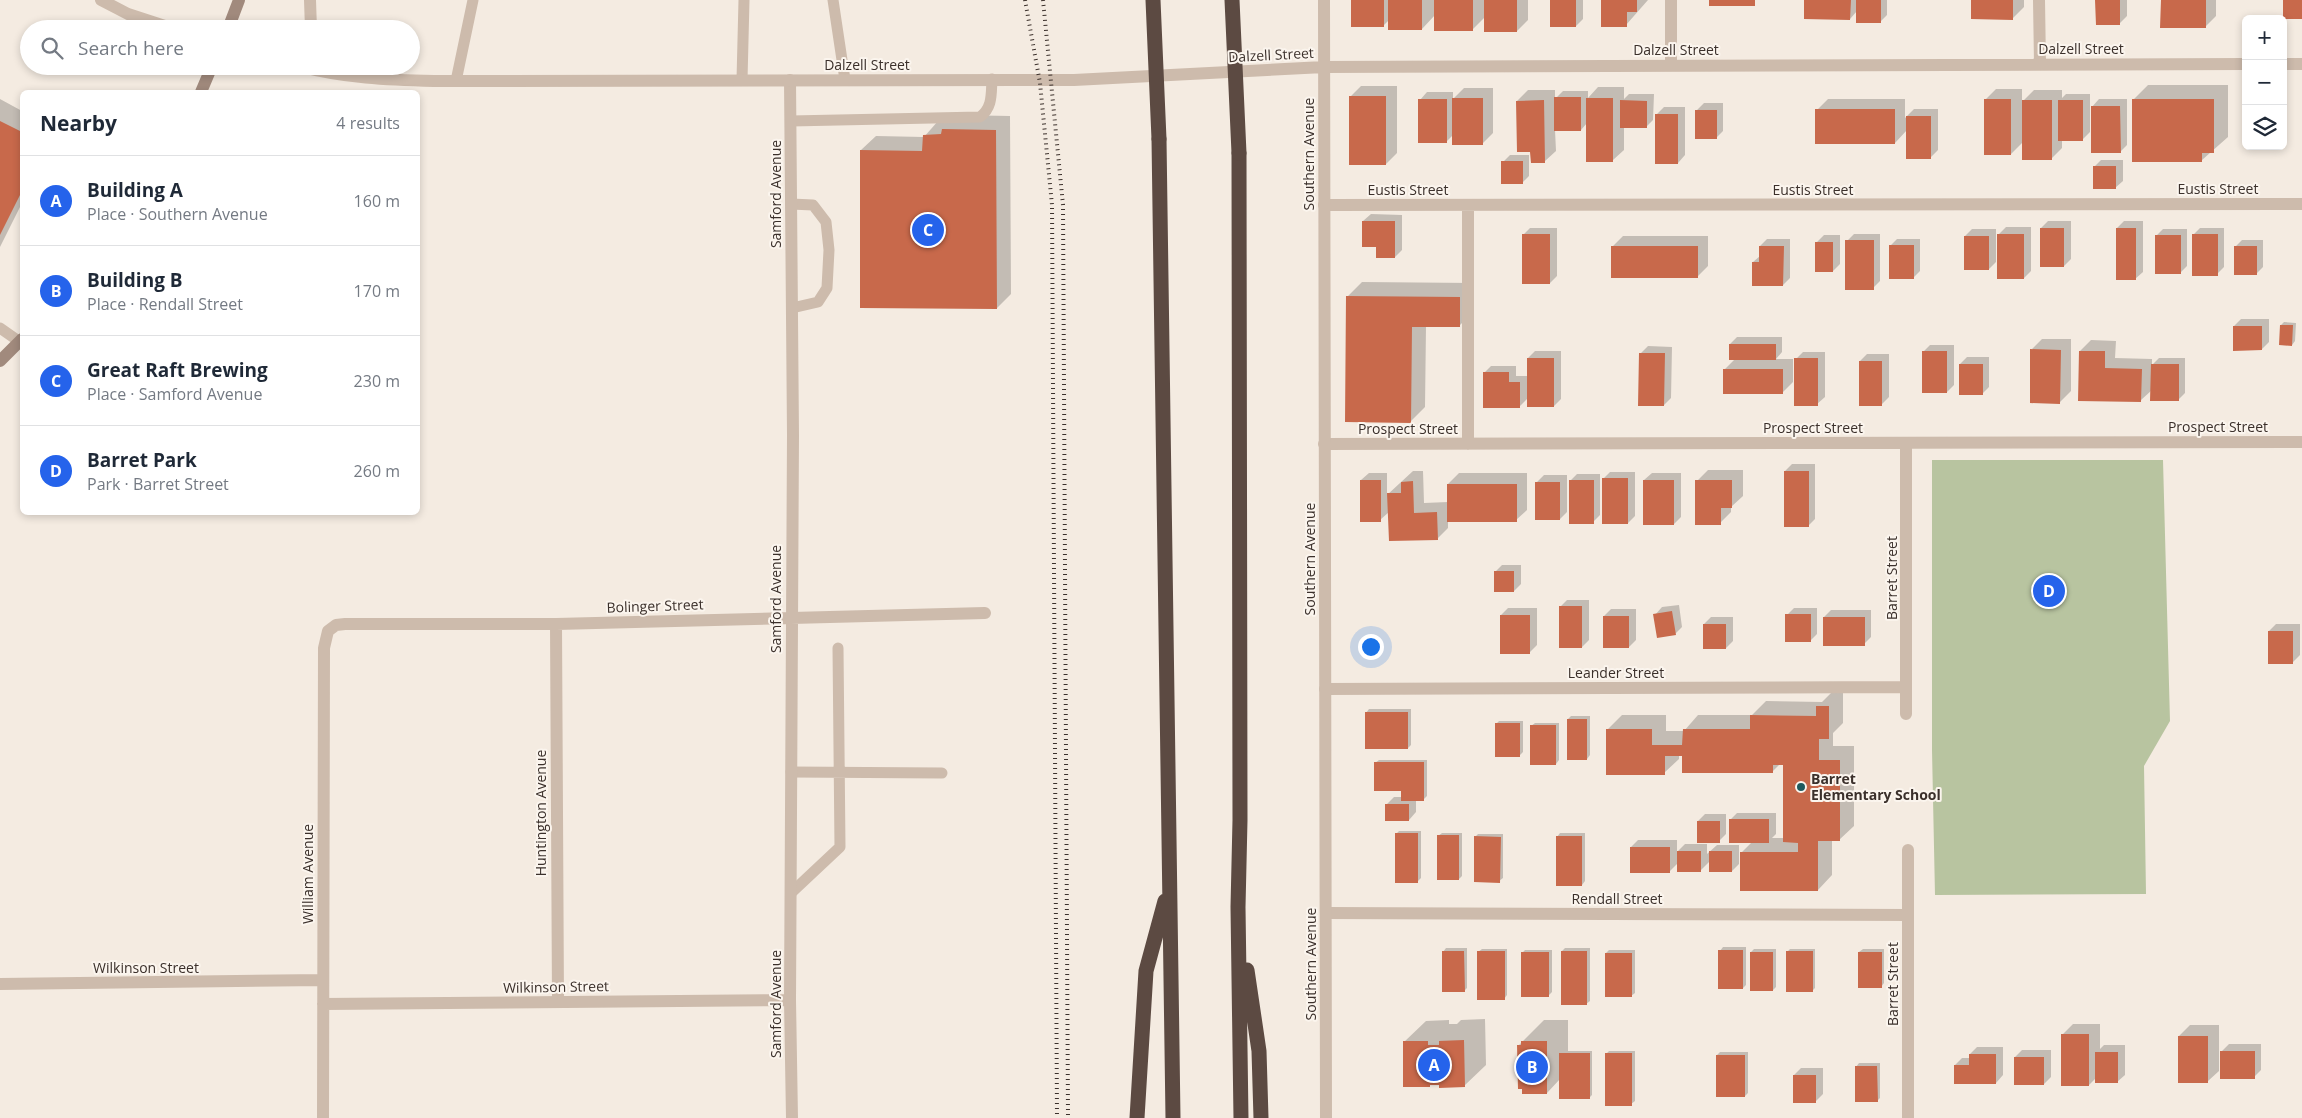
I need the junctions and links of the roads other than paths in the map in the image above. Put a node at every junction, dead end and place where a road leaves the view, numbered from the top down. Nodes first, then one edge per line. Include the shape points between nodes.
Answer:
1 (101, 0) edge
2 (239, 0) edge
3 (310, 0) edge
4 (473, 0) edge
5 (744, 0) edge
6 (833, 0) edge
7 (1153, 0) edge
8 (1232, 0) edge
9 (1324, 0) edge
10 (1671, 0) edge
11 (2039, 0) edge
12 (146, 20) edge
13 (231, 20) edge
14 (311, 20) edge
15 (2040, 64) junction
16 (2242, 64) edge
17 (2287, 64) edge
18 (2302, 64) edge
19 (1671, 65) junction
20 (1324, 67) junction
21 (208, 75) edge
22 (345, 75) edge
23 (992, 79) junction
24 (742, 80) junction
25 (790, 80) junction
26 (845, 80) junction
27 (456, 81) junction
28 (201, 90) edge
29 (791, 121) junction
30 (791, 204) junction
31 (2302, 204) edge
32 (1324, 205) junction
33 (1468, 205) junction
34 (792, 308) junction
35 (0, 328) edge
36 (20, 339) edge
37 (20, 341) edge
38 (0, 361) edge
39 (2302, 442) edge
40 (1906, 443) junction
41 (1324, 444) junction
42 (1468, 444) junction
43 (985, 613) dead end
44 (791, 618) junction
45 (556, 624) junction
46 (328, 631) joint
47 (838, 648) dead end
48 (1906, 686) junction
49 (1325, 689) junction
50 (1906, 714) dead end
51 (791, 772) junction
52 (840, 773) junction
53 (942, 773) dead end
54 (1908, 850) dead end
55 (1170, 885) junction
56 (791, 893) junction
57 (1238, 907) junction
58 (1326, 913) junction
59 (1908, 915) junction
60 (323, 980) junction
61 (0, 984) edge
62 (790, 1000) junction
63 (558, 1002) junction
64 (323, 1004) junction
65 (323, 1118) edge
66 (792, 1118) edge
67 (1136, 1118) edge
68 (1172, 1118) edge
69 (1241, 1118) edge
70 (1261, 1118) edge
71 (1326, 1118) edge
72 (1908, 1118) edge

1 - 12 street
2 - 13 main road
3 - 14 street
4 - 27 lane
5 - 24 lane
6 - 26 lane
7 - 55 highway, bridge via 1159,139
8 - 57 highway, bridge via 1239,153
9 - 20 street, Southern Avenue
10 - 19 street
11 - 15 street
15 - 16 street, Dalzell Street
15 - 19 street, Dalzell Street
17 - 18 street
19 - 20 street, Dalzell Street
20 - 23 street, Dalzell Street via 1074,80
20 - 32 street, Southern Avenue
21 - 28 main road
22 - 27 street, Dalzell Street
23 - 26 street, Dalzell Street
23 - 29 lane via 988,111 980,117
24 - 25 street, Dalzell Street
24 - 27 street, Dalzell Street
25 - 26 street, Dalzell Street
25 - 29 street, Samford Avenue
29 - 30 street, Samford Avenue
30 - 34 street, Samford Avenue
30 - 34 lane via 813,205 826,222 828,250 826,288 818,302
31 - 33 street, Eustis Street
32 - 33 street, Eustis Street
32 - 41 street, Southern Avenue
33 - 42 street
34 - 44 street, Samford Avenue
35 - 36 lane
37 - 38 main road
39 - 40 street, Prospect Street
40 - 42 street, Prospect Street
40 - 48 street, Barret Street
41 - 42 street, Prospect Street
41 - 49 street, Southern Avenue
43 - 44 street, Bolinger Street
44 - 45 street, Bolinger Street
44 - 51 street, Samford Avenue
45 - 46 street, Bolinger Street via 344,624
45 - 63 street, Huntington Avenue
46 - 60 street, William Avenue via 324,648
47 - 52 lane
48 - 49 street, Leander Street
48 - 50 street, Barret Street
49 - 58 street, Southern Avenue
51 - 52 lane
51 - 56 street, Samford Avenue
52 - 53 lane
52 - 56 lane via 840,847
54 - 59 street, Barret Street
55 - 67 highway via 1146,971
55 - 68 highway
56 - 62 street, Samford Avenue
57 - 69 highway
57 - 70 highway via 1259,1051
58 - 59 street, Rendall Street
58 - 71 street, Southern Avenue
59 - 72 street, Barret Street
60 - 61 street, Wilkinson Street
60 - 64 street, William Avenue
62 - 63 street, Wilkinson Street
62 - 66 street, Samford Avenue
63 - 64 street, Wilkinson Street
64 - 65 street, William Avenue

